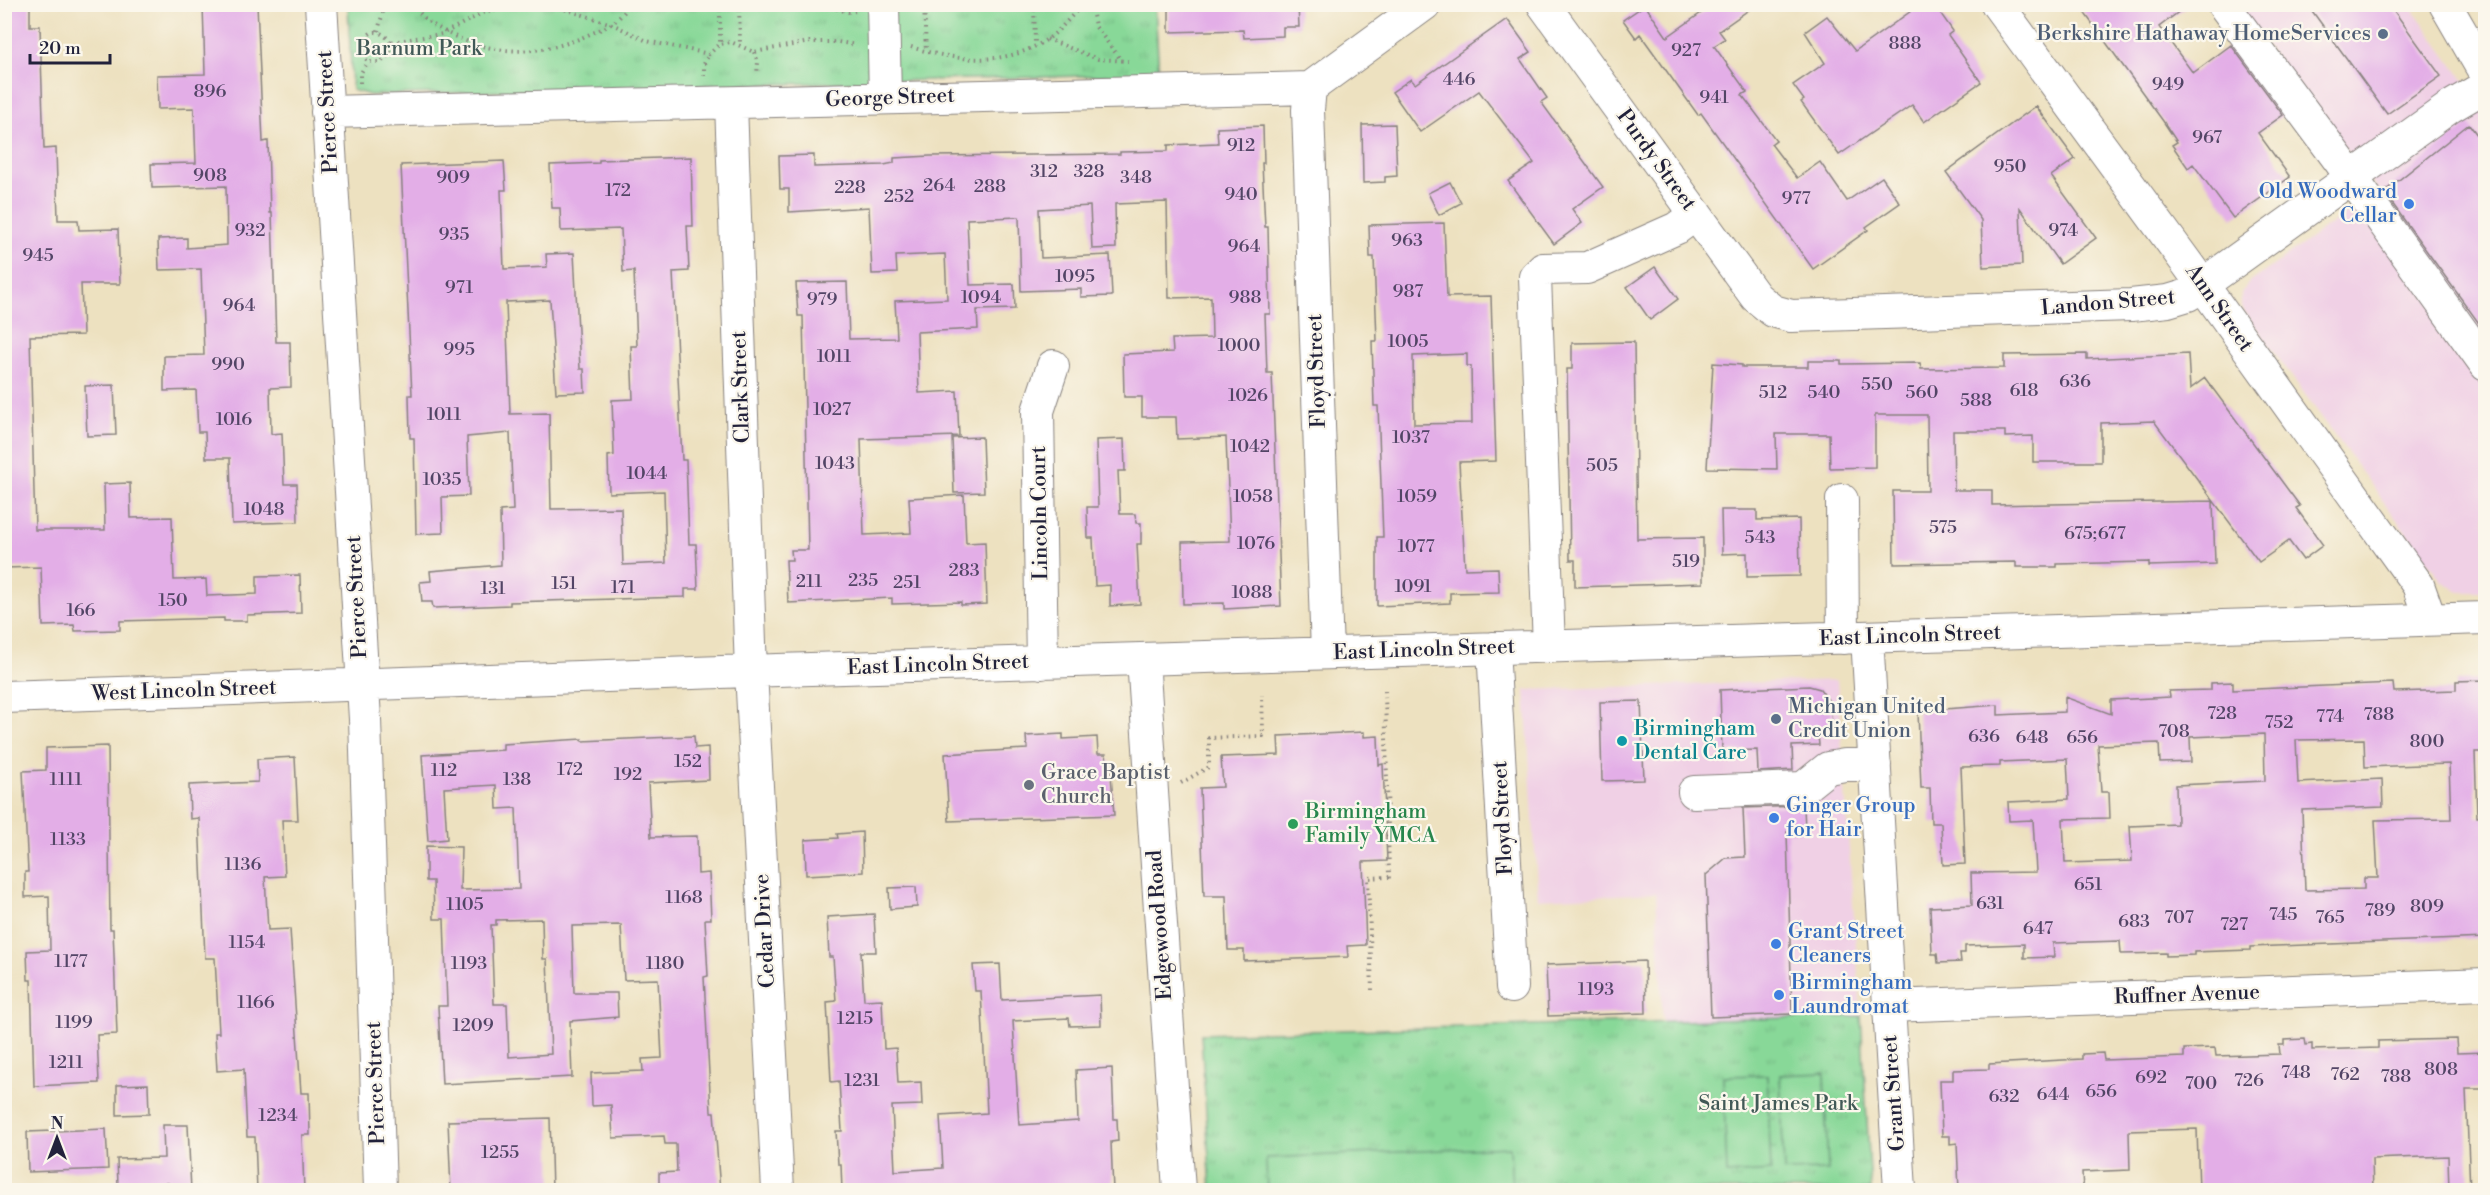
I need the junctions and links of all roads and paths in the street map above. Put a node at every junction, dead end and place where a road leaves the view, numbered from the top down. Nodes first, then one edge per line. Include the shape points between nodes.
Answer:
1 (321, 4) edge
2 (385, 4) edge
3 (412, 4) edge
4 (631, 4) edge
5 (720, 4) edge
6 (739, 4) edge
7 (819, 4) edge
8 (924, 4) edge
9 (1034, 4) edge
10 (1083, 4) edge
11 (1091, 4) edge
12 (1425, 4) edge
13 (1543, 4) edge
14 (1996, 4) edge
15 (2223, 4) edge
16 (2445, 4) edge
17 (871, 8) edge
18 (612, 24) junction
19 (378, 31) junction
20 (446, 31) junction
21 (1047, 39) junction
22 (391, 42) junction
23 (720, 44) junction
24 (740, 44) junction
25 (864, 45) dead end
26 (1035, 45) junction
27 (910, 46) dead end
28 (754, 52) junction
29 (926, 52) junction
30 (708, 54) junction
31 (1122, 60) junction
32 (368, 62) junction
33 (1131, 62) dead end
34 (2486, 75) edge
35 (757, 78) dead end
36 (704, 80) dead end
37 (2486, 86) edge
38 (1310, 88) junction
39 (360, 93) dead end
40 (885, 98) junction
41 (731, 103) junction
42 (327, 112) junction
43 (2352, 179) junction
44 (1696, 214) junction
45 (2202, 285) junction
46 (1773, 311) joint
47 (2486, 365) edge
48 (1053, 366) dead end
49 (1842, 500) dead end
50 (2486, 618) edge
51 (2430, 619) junction
52 (1855, 637) junction
53 (1549, 647) junction
54 (1493, 648) junction
55 (1327, 653) junction
56 (1143, 659) junction
57 (1042, 663) junction
58 (751, 671) junction
59 (363, 684) junction
60 (1385, 690) dead end
61 (1262, 695) dead end
62 (4, 697) edge
63 (1875, 765) junction
64 (1175, 787) dead end
65 (1694, 792) dead end
66 (2486, 984) edge
67 (1512, 987) dead end
68 (1372, 990) dead end
69 (1889, 1006) junction
70 (380, 1191) edge
71 (778, 1191) edge
72 (1179, 1191) edge
73 (1900, 1191) edge

1 - 42 street, Pierce Street
2 - 19 path
3 - 20 path via 430,23
4 - 18 path
5 - 23 path
6 - 24 path
7 - 17 path via 848,12
8 - 29 path
9 - 26 path
10 - 21 path
11 - 31 path via 1095,26
12 - 38 street
13 - 44 street, Purdy Street
14 - 45 street, Ann Street
15 - 43 street
16 - 34 street
17 - 40 street
18 - 20 path via 551,5 514,6 483,13
18 - 20 path via 549,50 520,52 490,48
18 - 30 path via 647,41
19 - 22 path
19 - 32 path via 363,40 361,51
20 - 22 path
21 - 26 path
21 - 31 path via 1098,59
22 - 32 path via 390,54 381,62
23 - 24 path
23 - 30 path
24 - 28 path
25 - 28 path via 810,42
26 - 29 path via 998,57 963,60
27 - 29 path
28 - 35 path
30 - 36 path
31 - 33 path
32 - 39 path via 360,74
37 - 43 street, Landon Street
38 - 40 street, George Street
38 - 55 street, Floyd Street
40 - 41 street, George Street
41 - 42 street, George Street
41 - 58 street, Clark Street
42 - 59 street, Pierce Street
43 - 45 street, Landon Street
43 - 47 street
44 - 46 street, Purdy Street via 1756,297
44 - 53 street via 1677,228 1587,268 1543,269 1535,277
45 - 46 street, Landon Street via 2188,295 2168,301 2132,305 1809,316
45 - 51 street, Ann Street via 2418,585
48 - 57 street, Lincoln Court via 1038,411
49 - 52 street, Grant Street
50 - 51 street, East Lincoln Street
51 - 52 street, East Lincoln Street
52 - 53 street, East Lincoln Street
52 - 63 street, Grant Street
53 - 54 street, East Lincoln Street
54 - 55 street, East Lincoln Street
54 - 67 street, Floyd Street
55 - 56 street, East Lincoln Street
56 - 57 street, East Lincoln Street
56 - 72 street, Edgewood Road
57 - 58 street, East Lincoln Street
58 - 59 street, East Lincoln Street
58 - 71 street, Cedar Drive
59 - 62 street, West Lincoln Street
59 - 70 street, Pierce Street
60 - 68 path via 1389,877 1368,878
61 - 64 path via 1263,736 1209,738 1209,767
63 - 65 street via 1828,768 1803,788
63 - 69 street, Grant Street
66 - 69 street, Ruffner Avenue
69 - 73 street, Grant Street

